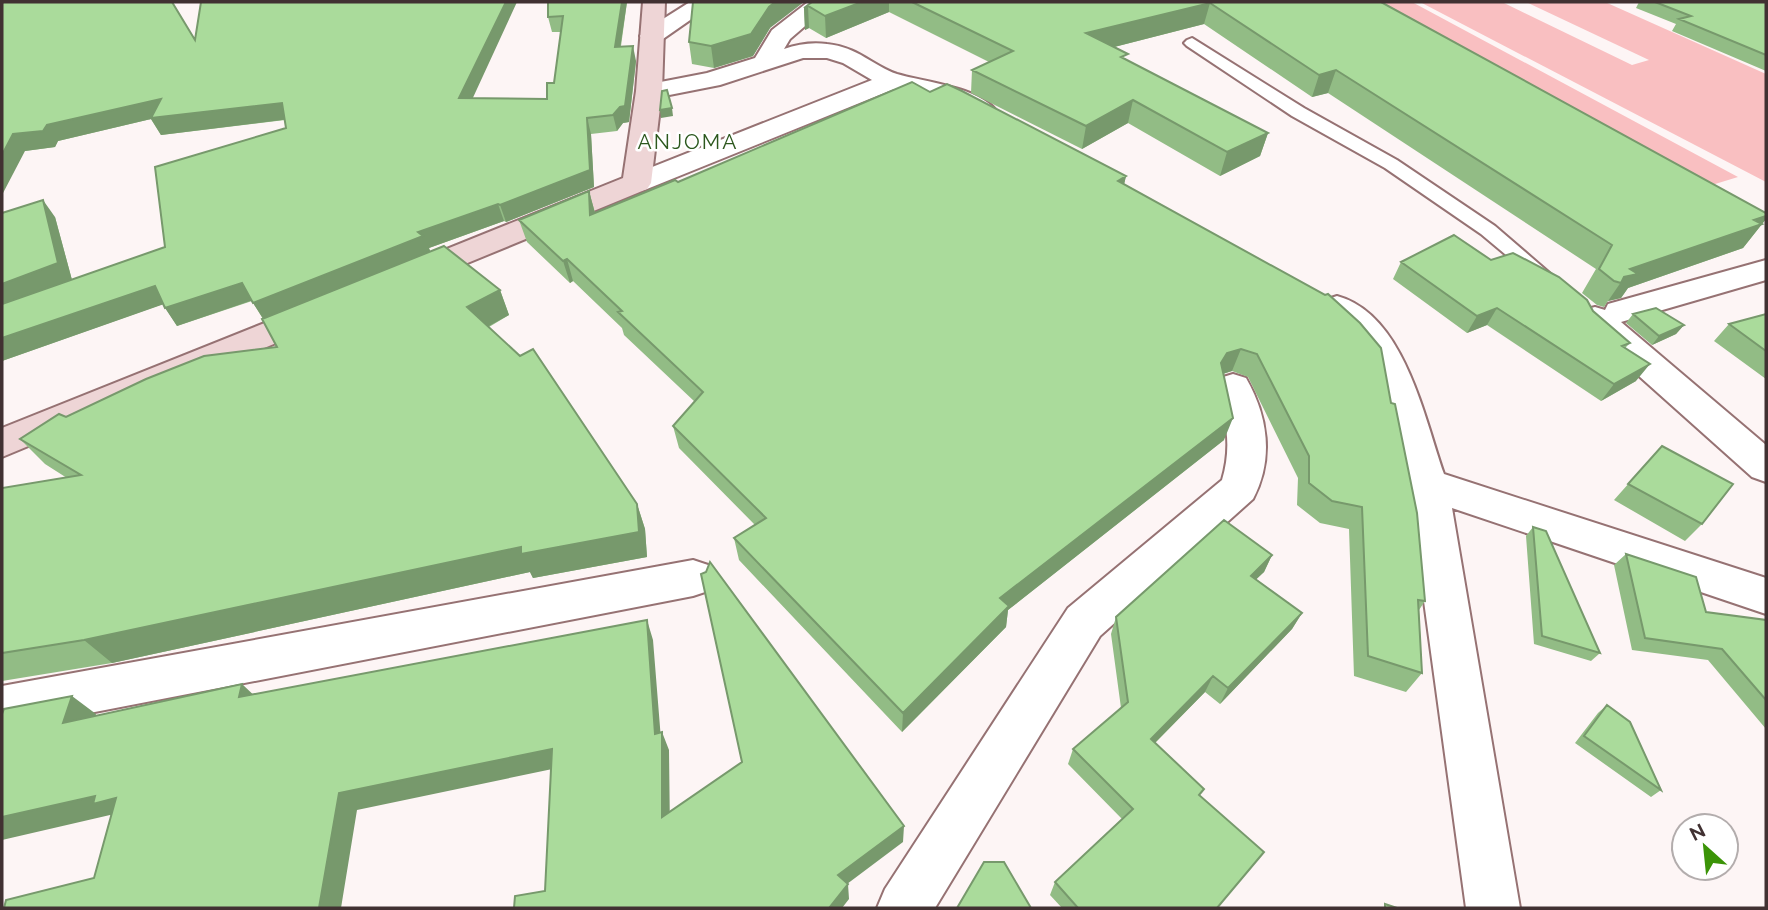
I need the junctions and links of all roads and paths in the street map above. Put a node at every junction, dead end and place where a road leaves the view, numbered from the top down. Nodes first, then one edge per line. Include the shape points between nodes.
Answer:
1 (654, 2) edge
2 (705, 2) edge
3 (822, 2) edge
4 (652, 36) junction
5 (1192, 43) dead end
6 (766, 60) junction
7 (891, 81) junction
8 (649, 91) junction
9 (1009, 125) edge
10 (637, 183) junction
11 (1766, 270) edge
12 (1552, 283) edge
13 (384, 286) edge
14 (1309, 290) edge
15 (346, 301) edge
16 (1233, 387) dead end
17 (2, 443) edge
18 (1766, 467) edge
19 (1428, 484) junction
20 (693, 578) dead end
21 (1766, 596) edge
22 (2, 708) edge
23 (904, 908) edge
24 (1493, 908) edge

1 - 4 street
2 - 4 street
3 - 6 street via 780,35
4 - 8 street
5 - 12 lane via 1391,164 1488,230
6 - 7 street via 801,51 828,51 852,58
6 - 8 street via 711,80
7 - 9 street via 948,94
7 - 10 street
8 - 10 street
10 - 13 street
11 - 18 street via 1599,313
14 - 19 street via 1357,320 1382,349
15 - 17 street
16 - 23 street via 1246,418 1249,458 1238,488 1084,622
19 - 21 street
19 - 24 street
20 - 22 street

